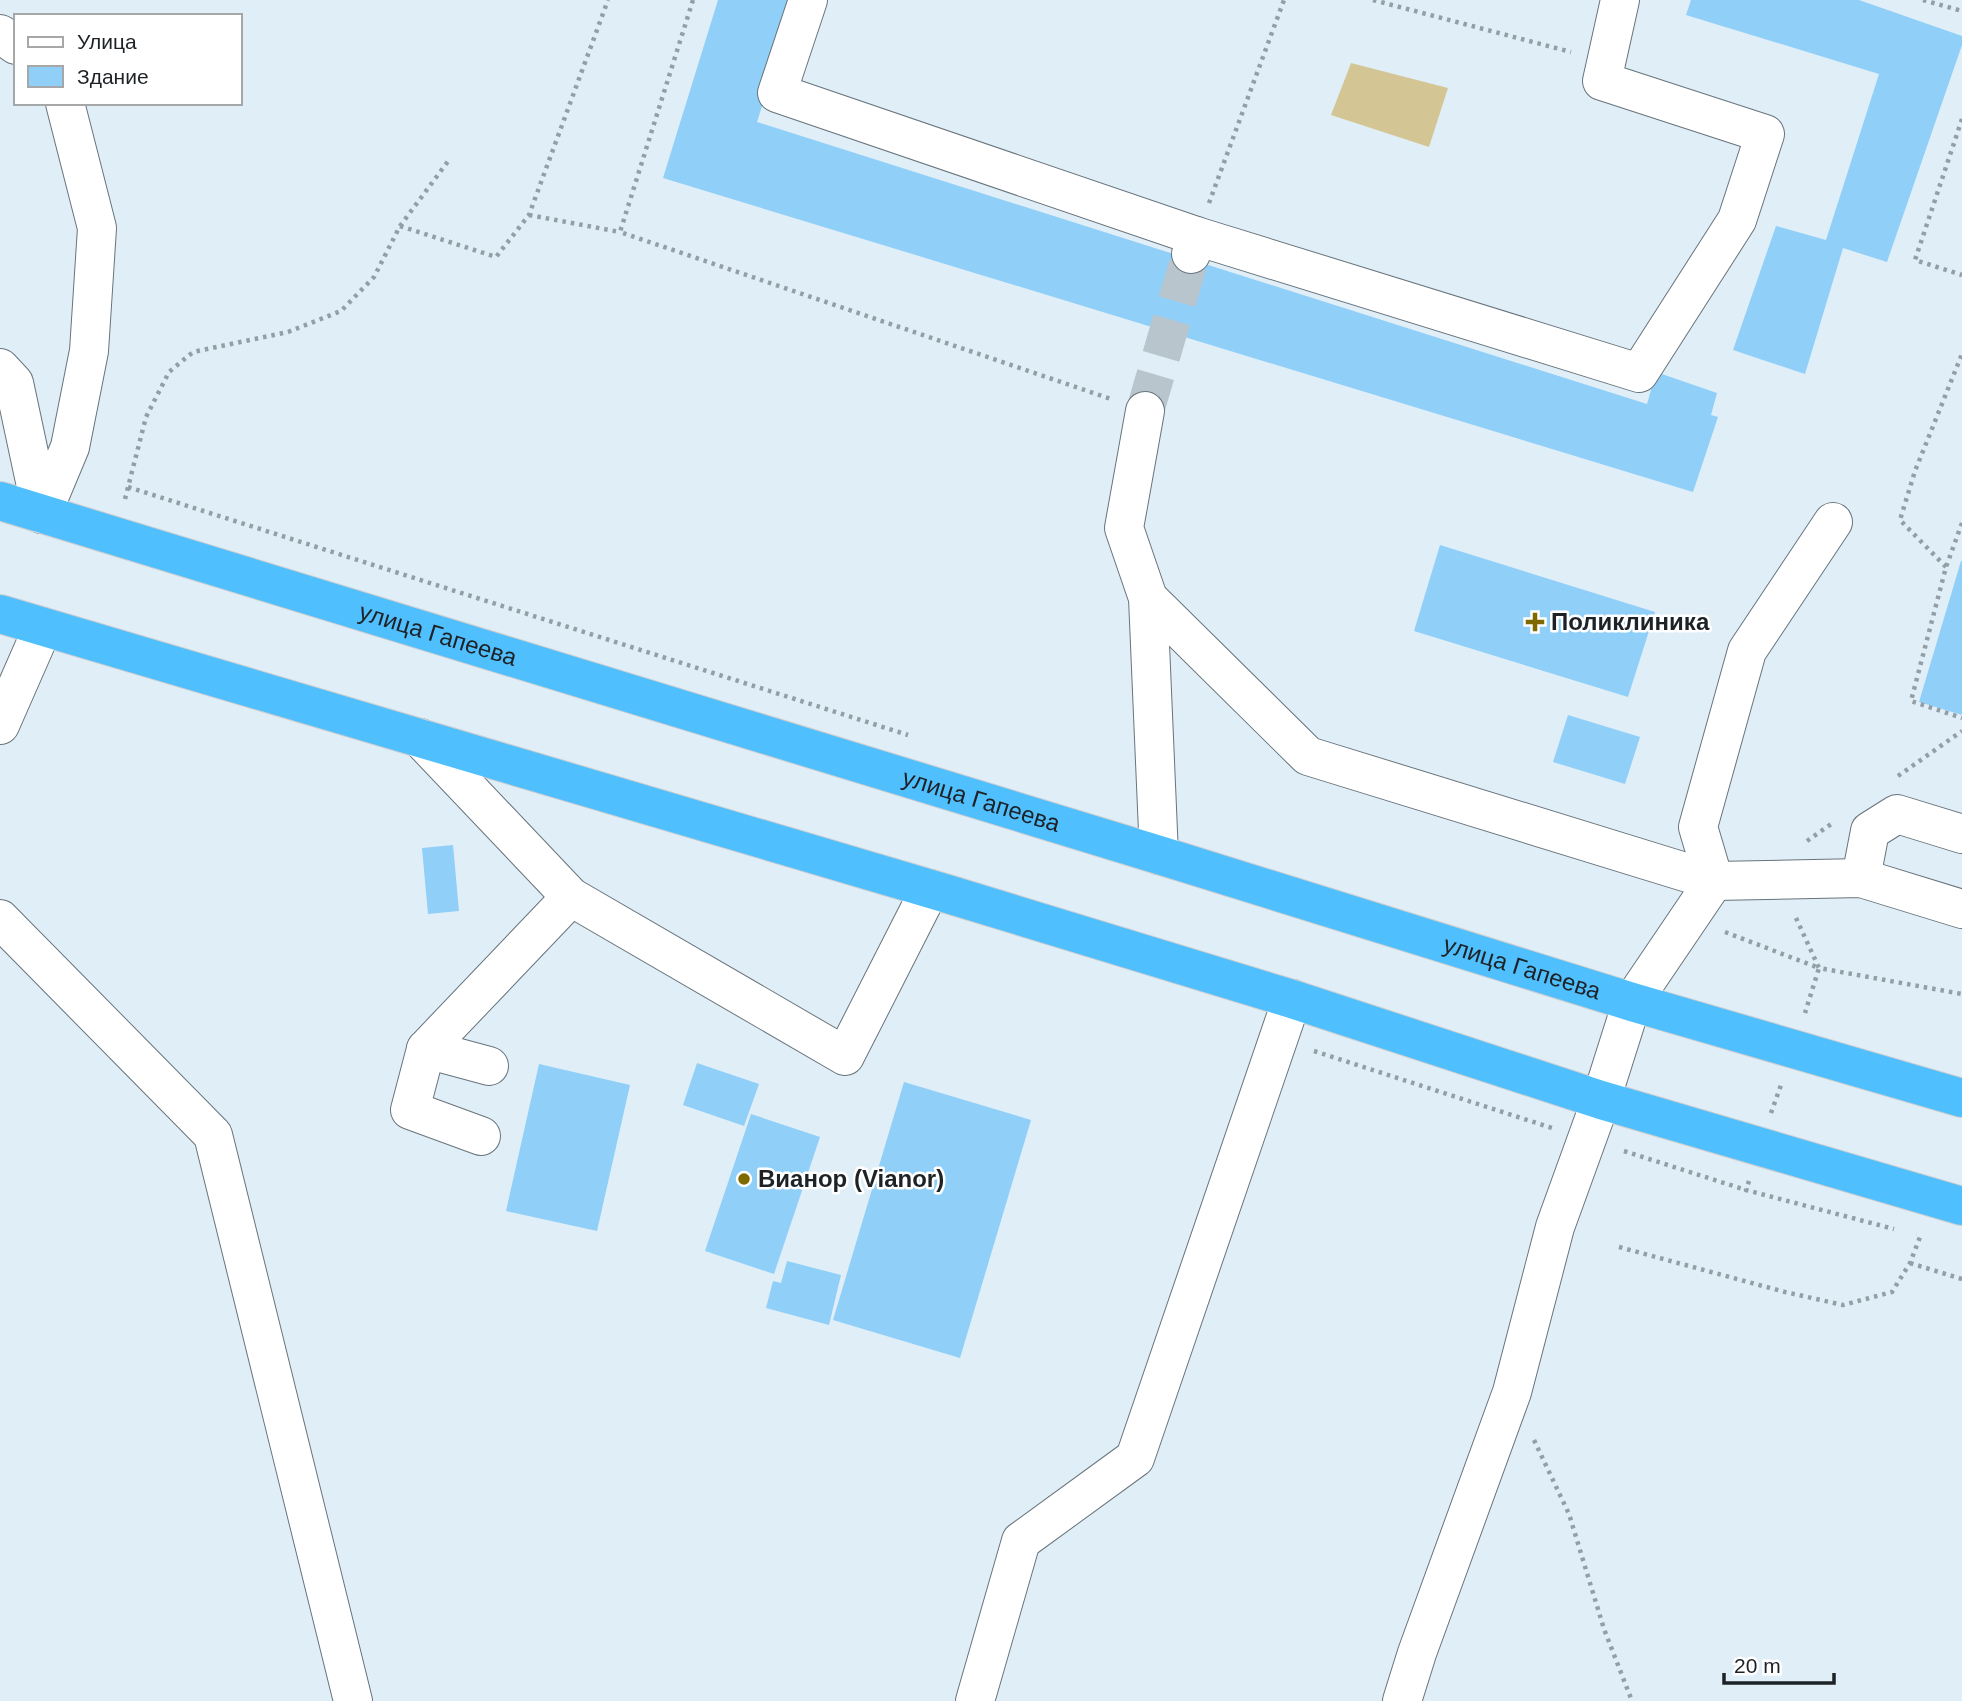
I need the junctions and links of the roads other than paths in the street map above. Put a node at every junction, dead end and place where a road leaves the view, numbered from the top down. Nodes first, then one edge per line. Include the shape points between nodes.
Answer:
1 (808, 0) edge
2 (1620, 0) edge
3 (66, 105) edge
4 (0, 368) edge
5 (1145, 411) tunnel mouth
6 (0, 501) edge
7 (42, 514) junction
8 (1833, 522) dead end
9 (1148, 598) junction
10 (0, 614) edge
11 (43, 627) junction
12 (0, 725) edge
13 (420, 738) junction
14 (1962, 834) edge
15 (1160, 855) junction
16 (1861, 878) junction
17 (1714, 881) junction
18 (930, 889) junction
19 (571, 897) junction
20 (1962, 909) edge
21 (0, 919) edge
22 (1292, 999) junction
23 (1632, 1002) junction
24 (426, 1049) junction
25 (489, 1066) dead end
26 (1962, 1098) edge
27 (1601, 1100) junction
28 (481, 1136) dead end
29 (1962, 1206) edge
30 (352, 1701) edge
31 (975, 1701) edge
32 (1402, 1701) edge

1 - 2 street via 777,93 1194,245 1639,373 1737,220 1765,134 1602,80
3 - 7 street via 97,228 89,351 71,447
4 - 7 street via 14,383
5 - 9 street via 1124,528
6 - 7 highway, улица Гапеева
7 - 15 highway, улица Гапеева
8 - 17 street via 1747,651 1698,827
9 - 15 street
9 - 17 street via 1308,756
10 - 11 highway
11 - 12 street
11 - 13 highway
13 - 18 highway
13 - 19 street
14 - 16 street via 1897,814 1870,831
15 - 23 highway, улица Гапеева
16 - 17 street
16 - 20 street
17 - 23 street
18 - 19 street via 845,1056
18 - 22 highway
19 - 24 street
21 - 30 street via 213,1135
22 - 27 highway
22 - 31 street via 1135,1458 1021,1541
23 - 26 highway, улица Гапеева
23 - 27 street
24 - 25 street
24 - 28 street via 410,1110
27 - 29 highway
27 - 32 street via 1555,1227 1512,1392

